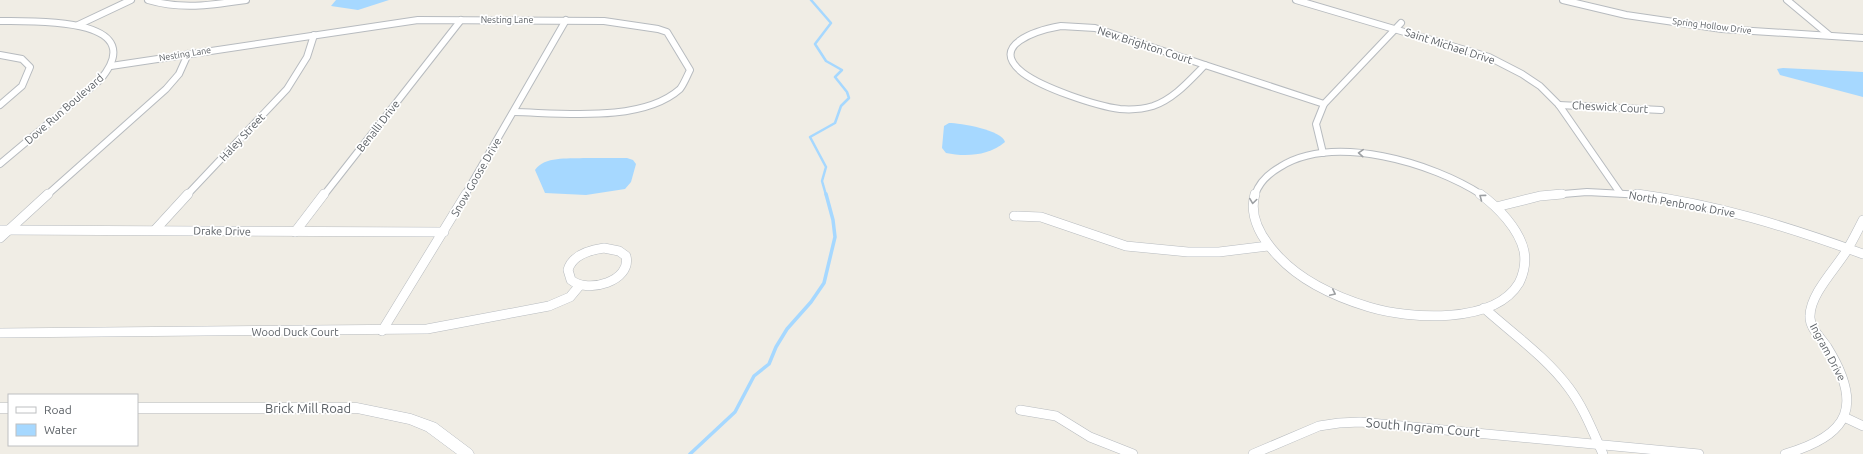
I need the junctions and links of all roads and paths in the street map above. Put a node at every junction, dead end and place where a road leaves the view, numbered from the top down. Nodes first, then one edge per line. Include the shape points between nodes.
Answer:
1 (131, 0) edge
2 (148, 0) edge
3 (246, 0) edge
4 (1296, 0) edge
5 (1563, 0) edge
6 (1787, 0) edge
7 (461, 20) junction
8 (566, 20) junction
9 (0, 21) edge
10 (1401, 23) dead end
11 (78, 25) junction
12 (1396, 29) junction
13 (314, 35) junction
14 (1829, 35) junction
15 (1863, 38) edge
16 (188, 54) junction
17 (0, 55) edge
18 (1205, 65) junction
19 (111, 66) junction
20 (1324, 104) junction
21 (0, 105) edge
22 (1559, 105) junction
23 (1661, 110) dead end
24 (514, 112) junction
25 (1323, 153) junction
26 (0, 164) edge
27 (1620, 193) junction
28 (1496, 207) junction
29 (1014, 216) dead end
30 (1863, 220) edge
31 (0, 230) edge
32 (9, 230) junction
33 (155, 230) junction
34 (295, 232) junction
35 (444, 232) junction
36 (0, 238) edge
37 (1268, 246) junction
38 (1848, 248) junction
39 (1863, 254) edge
40 (580, 285) junction
41 (1484, 308) junction
42 (382, 331) junction
43 (0, 334) edge
44 (138, 408) edge
45 (1020, 410) dead end
46 (1844, 417) junction
47 (1863, 426) edge
48 (1598, 444) junction
49 (467, 454) edge
50 (1133, 454) edge
51 (1253, 454) edge
52 (1603, 454) edge
53 (1699, 454) edge
54 (1785, 454) edge

1 - 11 street
2 - 3 street via 165,6 187,8
4 - 12 street, Saint Michael Drive
5 - 14 street, Spring Hollow Drive via 1626,15 1681,23 1752,31
6 - 14 street
7 - 8 street, Nesting Lane
7 - 13 street, Nesting Lane via 418,20
7 - 34 street, Benalli Drive
8 - 24 street, Snow Goose Drive
8 - 24 street, Nesting Lane via 604,21 667,32 690,70 688,80 666,99 649,107 629,111
9 - 11 street, Dove Run Boulevard via 61,22
10 - 12 street
11 - 19 street, Dove Run Boulevard via 87,26 104,36 112,45
12 - 20 street
12 - 22 street, Saint Michael Drive via 1489,57 1507,65 1540,86
13 - 16 street, Nesting Lane
13 - 33 street, Haley Street via 302,67 286,90
14 - 15 street, Spring Hollow Drive
16 - 19 street, Nesting Lane
16 - 32 street via 179,74 166,89
17 - 21 street via 22,59 30,67 22,86
18 - 18 street, New Brighton Court via 1096,28 1078,26 1048,28 1027,34 1015,44 1010,56 1023,73 1036,81 1121,109 1154,106 1168,99
18 - 20 street, New Brighton Court
19 - 26 street, Dove Run Boulevard via 83,96
20 - 25 street via 1316,121 1316,133
22 - 23 street, Cheswick Court
22 - 27 street, Saint Michael Drive
24 - 35 street, Snow Goose Drive
28 -> 25 street via 1459,182 1414,163 1367,154
25 -> 37 street via 1288,162 1273,170 1255,190 1252,203 1253,217
27 - 28 street, North Penbrook Drive via 1559,195 1511,202
27 - 38 street, North Penbrook Drive via 1732,211 1780,224
28 - 41 street via 1511,223 1520,240 1525,256 1524,272 1516,287 1503,299
29 - 37 street via 1041,217 1126,246 1212,252
30 - 38 street, Ingram Drive
31 - 32 street, Drake Drive
32 - 33 street, Drake Drive
32 - 36 street
33 - 34 street, Drake Drive
34 - 35 street, Drake Drive
35 - 42 street, Snow Goose Drive
37 -> 41 street via 1292,270 1318,286 1365,306 1390,312 1435,316 1464,314
38 - 39 street, North Penbrook Drive
38 - 46 street, Ingram Drive via 1821,289 1810,313 1811,324 1844,378 1848,395
40 - 40 street via 601,285 620,276 627,268 628,260 625,254 604,248 582,253 570,263 568,270 572,281
40 - 42 street, Wood Duck Court via 570,297 549,306 427,329
41 - 48 street via 1543,360 1570,389
42 - 43 street, Wood Duck Court
44 - 49 street, Brick Mill Road via 357,408 411,419 431,427
45 - 50 street via 1056,416 1090,437
46 - 47 street
46 - 54 street via 1836,428 1815,444
48 - 51 street, South Ingram Court via 1374,422 1347,422 1319,426
48 - 52 street
48 - 53 street

